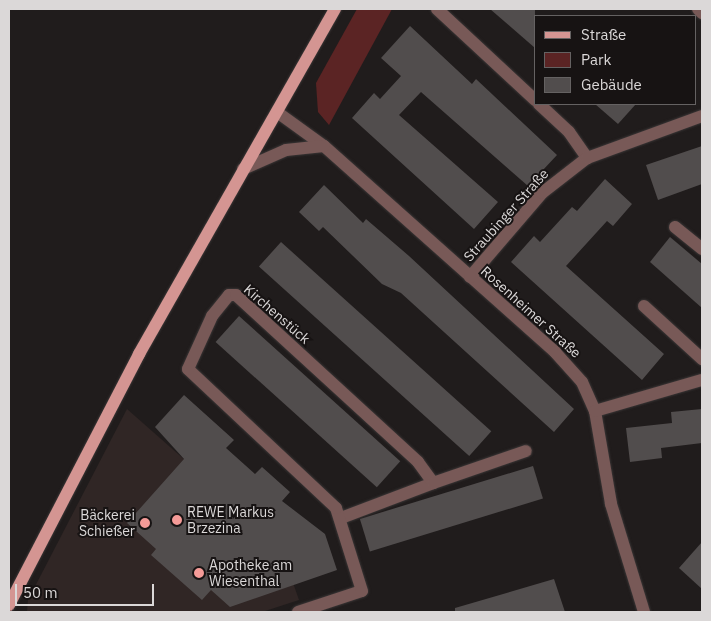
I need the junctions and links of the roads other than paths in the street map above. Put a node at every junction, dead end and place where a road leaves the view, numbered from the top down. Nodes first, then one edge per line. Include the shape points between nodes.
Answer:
1 (335, 9) edge
2 (437, 9) edge
3 (698, 9) edge
4 (702, 13) edge
5 (534, 99) edge
6 (540, 105) edge
7 (277, 112) junction
8 (702, 116) edge
9 (324, 146) junction
10 (587, 158) junction
11 (243, 170) junction
12 (674, 227) dead end
13 (702, 249) edge
14 (470, 277) junction
15 (644, 306) dead end
16 (702, 359) edge
17 (702, 380) edge
18 (595, 411) junction
19 (526, 451) dead end
20 (433, 483) junction
21 (341, 518) junction
22 (9, 605) edge
23 (298, 612) edge
24 (644, 612) edge

1 - 7 main road
2 - 5 street
3 - 4 street
6 - 10 street via 569,132
7 - 9 street, Rosenheimer Straße
7 - 11 main road
8 - 10 street, Straubinger Straße
9 - 11 street via 286,150
9 - 14 street, Rosenheimer Straße
10 - 14 street, Straubinger Straße via 542,193
11 - 22 main road via 139,354
12 - 13 street
14 - 18 street, Rosenheimer Straße via 570,367
15 - 16 street
17 - 18 street
18 - 24 street, Rosenheimer Straße via 611,504
19 - 20 street
20 - 21 street
20 - 21 street, Kirchenstück via 418,462 233,293 212,316 189,363 191,375 331,503
21 - 23 street, Kirchenstück via 362,591

